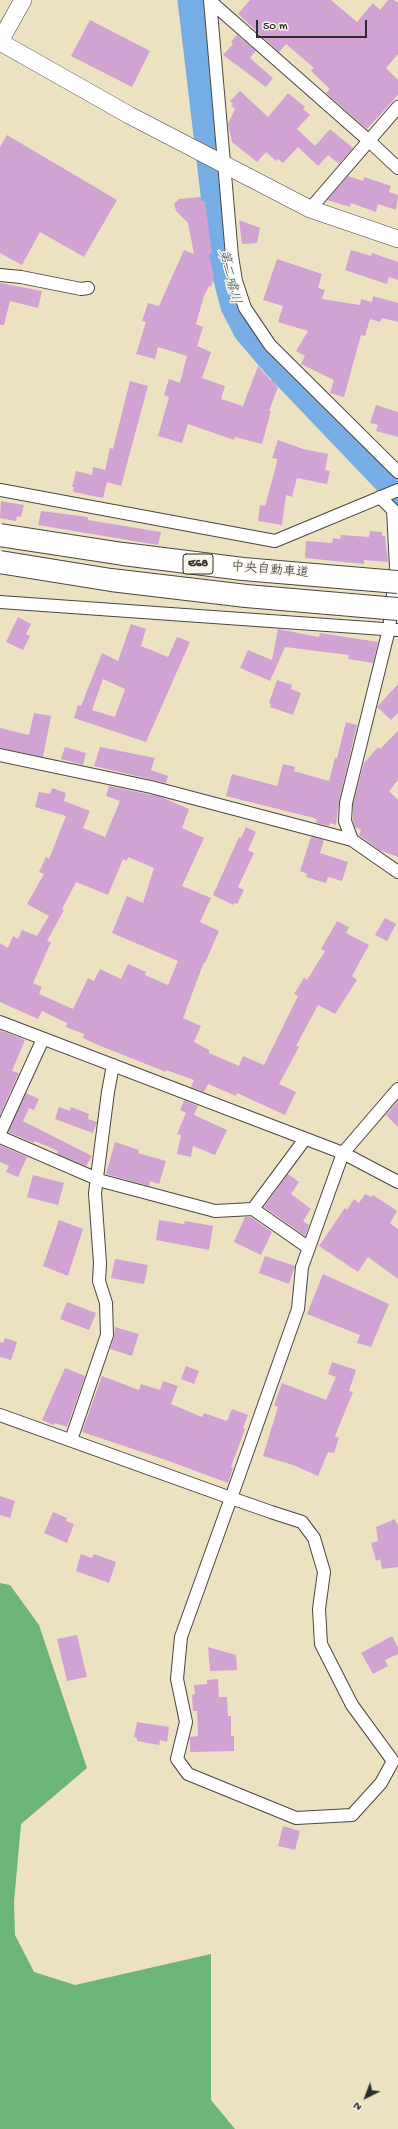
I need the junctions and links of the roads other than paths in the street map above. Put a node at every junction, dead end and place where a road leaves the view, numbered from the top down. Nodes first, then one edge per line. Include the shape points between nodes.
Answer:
1 (23, 0) edge
2 (210, 1) edge
3 (0, 42) edge
4 (398, 107) edge
5 (368, 140) junction
6 (218, 161) junction
7 (398, 168) edge
8 (310, 209) junction
9 (398, 239) edge
10 (0, 276) edge
11 (88, 288) dead end
12 (398, 472) edge
13 (0, 490) edge
14 (389, 494) edge
15 (0, 535) edge
16 (0, 562) edge
17 (398, 582) edge
18 (0, 602) edge
19 (398, 609) edge
20 (394, 629) edge
21 (0, 755) edge
22 (352, 840) junction
23 (398, 872) edge
24 (0, 1022) edge
25 (43, 1039) junction
26 (114, 1065) junction
27 (398, 1090) edge
28 (0, 1133) edge
29 (0, 1137) edge
30 (305, 1139) junction
31 (343, 1153) junction
32 (98, 1179) junction
33 (398, 1182) edge
34 (254, 1209) junction
35 (309, 1248) junction
36 (0, 1415) edge
37 (71, 1440) junction
38 (232, 1498) junction

1 - 3 street
2 - 5 street
2 - 6 street
3 - 6 street via 129,115
4 - 5 street
5 - 7 street
5 - 8 street
6 - 8 street
6 - 12 street via 236,281 245,308 270,345
8 - 9 street
10 - 11 street
13 - 14 street via 275,541
14 - 20 street via 393,510 396,567
15 - 17 highway, 中央自動車道 / E68, bridge via 243,569
16 - 19 highway, 中央自動車道 / E68, bridge via 111,580 246,596
18 - 20 street
20 - 22 street via 346,803 345,821
21 - 22 street via 151,787
22 - 23 street
24 - 25 street
25 - 26 street
25 - 28 street
26 - 30 street
26 - 32 street via 108,1092
27 - 31 street
29 - 32 street
30 - 31 street
30 - 34 street
31 - 33 street
31 - 35 street
32 - 34 street via 215,1211
32 - 37 street via 95,1193 99,1281 106,1303 106,1335
34 - 35 street
35 - 38 street via 302,1267 298,1309
36 - 37 street
37 - 38 street
38 - 38 street via 181,1637 177,1679 186,1722 177,1759 188,1774 296,1818 352,1815 381,1783 393,1761 352,1705 321,1644 320,1609 324,1572 314,1538 302,1522

